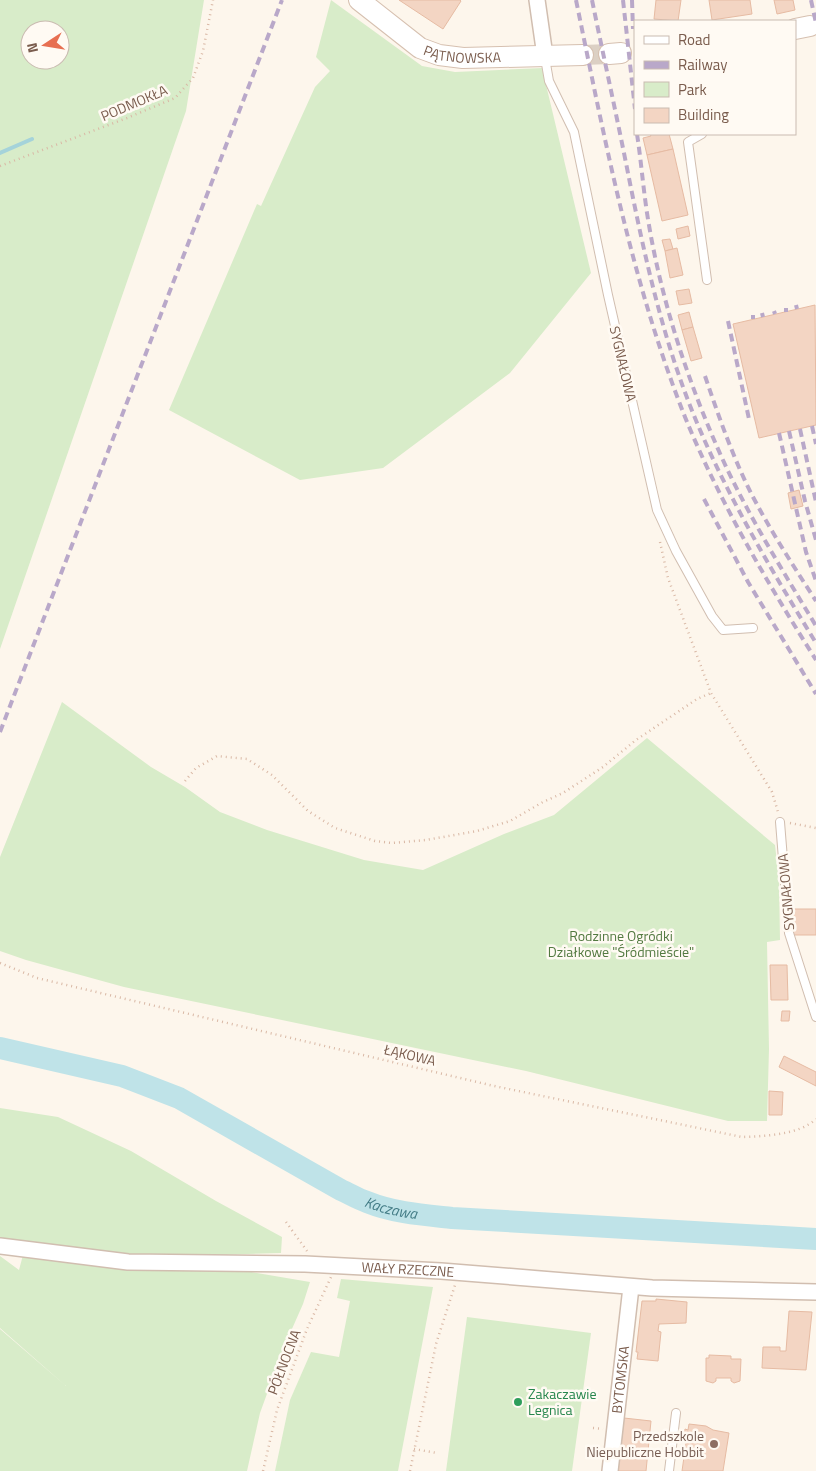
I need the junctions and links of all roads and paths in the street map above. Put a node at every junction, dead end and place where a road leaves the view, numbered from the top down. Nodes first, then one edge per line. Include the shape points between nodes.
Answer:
1 (213, 0) edge
2 (359, 0) edge
3 (536, 0) edge
4 (583, 55) tunnel mouth
5 (545, 56) junction
6 (700, 135) edge
7 (0, 166) edge
8 (707, 280) dead end
9 (660, 538) dead end
10 (754, 628) dead end
11 (711, 693) junction
12 (185, 782) dead end
13 (780, 822) junction
14 (816, 828) edge
15 (0, 963) edge
16 (816, 1017) edge
17 (816, 1119) edge
18 (286, 1222) dead end
19 (0, 1246) edge
20 (316, 1264) junction
21 (337, 1265) junction
22 (459, 1272) junction
23 (631, 1287) junction
24 (816, 1292) edge
25 (676, 1413) dead end
26 (593, 1428) dead end
27 (601, 1429) dead end
28 (414, 1448) junction
29 (437, 1453) dead end
30 (263, 1471) edge
31 (410, 1471) edge
32 (610, 1471) edge
33 (669, 1471) edge

1 - 7 path, PODMOKŁA via 203,51 193,78 175,98
2 - 5 street, PĄTNOWSKA via 420,48 439,56
3 - 5 street
4 - 5 street, PĄTNOWSKA
5 - 10 lane, SYGNAŁOWA via 549,81 574,132 657,510 676,552 723,630
6 - 8 lane via 688,142
9 - 11 path via 668,578
11 - 12 path via 636,740 563,793 510,821 435,839 392,843 335,828 308,811 272,775 247,759 217,756 196,768
11 - 13 path via 772,792
13 - 14 path
13 - 16 lane, SYGNAŁOWA via 789,933
15 - 17 path, ŁĄKOWA via 37,978 494,1086 742,1137 777,1135
18 - 20 path
19 - 20 street, WAŁY RZECZNE via 128,1262
20 - 21 street, WAŁY RZECZNE
21 - 22 street, WAŁY RZECZNE
21 - 30 path, PÓŁNOCNA via 307,1329 277,1410
22 - 23 street, WAŁY RZECZNE
22 - 28 path via 436,1344
23 - 24 street, WAŁY RZECZNE
23 - 32 street, BYTOMSKA
25 - 33 lane
26 - 27 path
28 - 29 path
28 - 31 path

